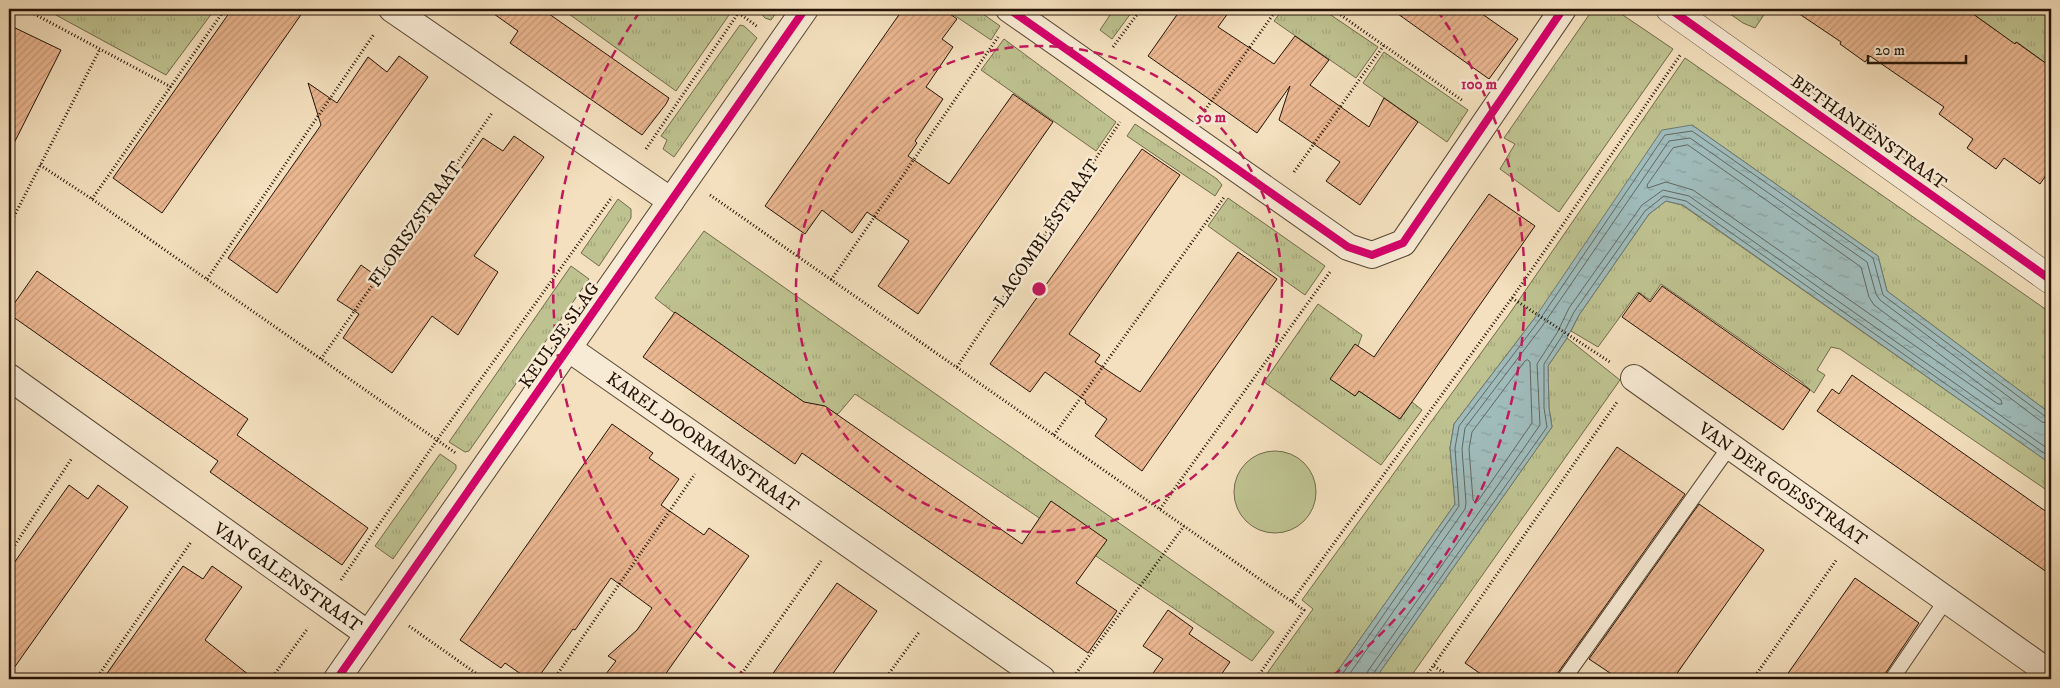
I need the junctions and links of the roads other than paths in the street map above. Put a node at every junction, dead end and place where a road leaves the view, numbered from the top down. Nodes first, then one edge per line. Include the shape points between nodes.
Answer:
1 (392, 9) edge
2 (805, 9) edge
3 (1563, 9) edge
4 (1670, 9) edge
5 (1012, 11) edge
6 (671, 201) junction
7 (2051, 280) edge
8 (568, 348) junction
9 (9, 377) edge
10 (1634, 378) road end
11 (1730, 446) junction
12 (1946, 600) junction
13 (368, 634) junction
14 (2051, 674) edge
15 (337, 679) edge
16 (1042, 679) edge
17 (1564, 679) edge
18 (1892, 679) edge

1 - 6 street
2 - 6 street, KEULSE SLAG
3 - 5 street via 1403,243 1372,255 1348,247
4 - 7 street, BETHANIËNSTRAAT
6 - 8 street, KEULSE SLAG
8 - 13 street, KEULSE SLAG
8 - 16 street, KAREL DOORMANSTRAAT
9 - 13 street, VAN GALENSTRAAT
10 - 11 street, VAN DER GOESSTRAAT
11 - 12 street, VAN DER GOESSTRAAT
11 - 17 lane
12 - 14 street, VAN DER GOESSTRAAT
12 - 18 lane
13 - 15 street, KEULSE SLAG

